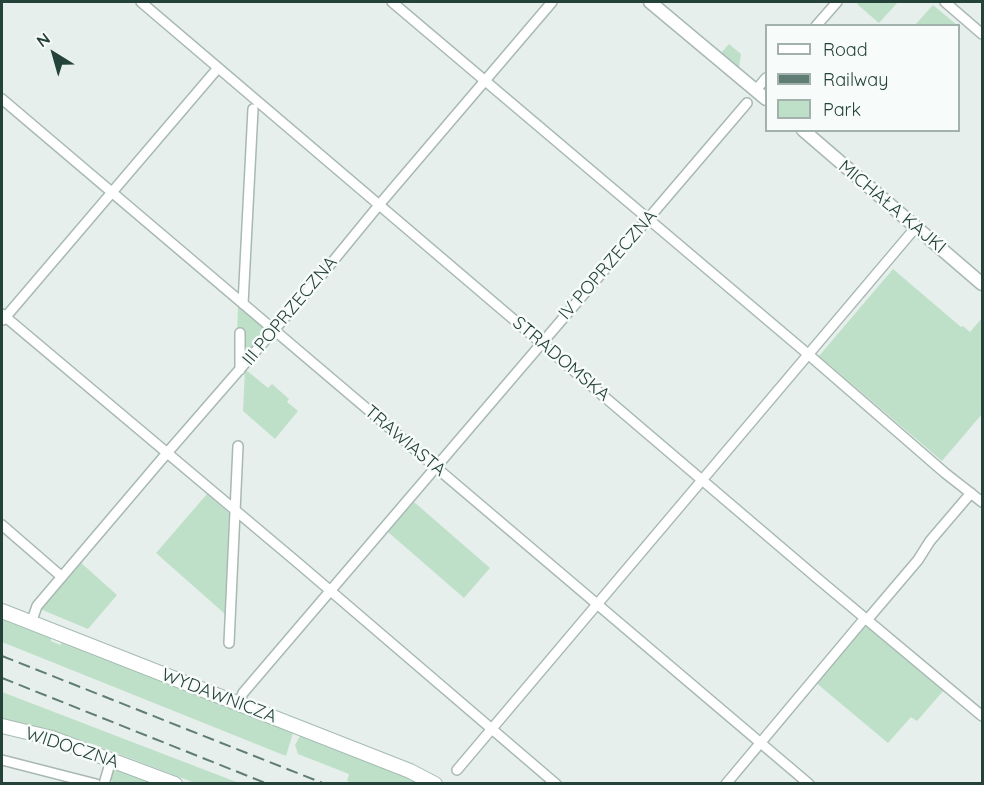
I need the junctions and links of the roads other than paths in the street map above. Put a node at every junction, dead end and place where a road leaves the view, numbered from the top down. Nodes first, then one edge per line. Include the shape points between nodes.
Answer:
1 (141, 2) edge
2 (392, 2) edge
3 (552, 2) edge
4 (650, 2) edge
5 (837, 2) edge
6 (945, 2) edge
7 (818, 24) edge
8 (982, 34) edge
9 (218, 68) junction
10 (765, 79) edge
11 (486, 81) junction
12 (756, 90) junction
13 (765, 98) edge
14 (2, 99) edge
15 (747, 103) dead end
16 (253, 109) dead end
17 (805, 132) edge
18 (112, 192) junction
19 (379, 205) junction
20 (648, 218) junction
21 (916, 227) junction
22 (982, 284) edge
23 (243, 304) junction
24 (3, 318) edge
25 (274, 330) junction
26 (240, 333) dead end
27 (542, 343) junction
28 (809, 355) junction
29 (240, 370) junction
30 (238, 446) dead end
31 (167, 453) junction
32 (436, 467) junction
33 (702, 479) junction
34 (971, 493) junction
35 (982, 502) edge
36 (235, 511) junction
37 (2, 525) edge
38 (62, 577) junction
39 (330, 591) junction
40 (597, 603) junction
41 (2, 611) edge
42 (866, 619) junction
43 (31, 622) junction
44 (229, 643) dead end
45 (239, 704) junction
46 (982, 716) edge
47 (2, 726) edge
48 (492, 729) junction
49 (760, 743) junction
50 (111, 759) junction
51 (2, 760) edge
52 (457, 770) dead end
53 (96, 783) edge
54 (104, 783) edge
55 (175, 783) edge
56 (435, 783) edge
57 (556, 783) edge
58 (726, 783) edge
59 (809, 783) edge

1 - 9 street, STRADOMSKA
2 - 11 street
3 - 11 street, III POPRZECZNA
4 - 12 street
5 - 7 street
6 - 8 street
9 - 18 street
9 - 19 street, STRADOMSKA
10 - 12 street
11 - 19 street, III POPRZECZNA
11 - 20 street
12 - 13 street
14 - 18 street, TRAWIASTA
15 - 20 street, IV POPRZECZNA
16 - 23 street
17 - 21 street, MICHAŁA KAJKI
18 - 23 street, TRAWIASTA
18 - 24 street
19 - 25 street, III POPRZECZNA
19 - 27 street, STRADOMSKA
20 - 27 street, IV POPRZECZNA
20 - 28 street
21 - 22 street, MICHAŁA KAJKI
21 - 28 street
23 - 25 street, TRAWIASTA
24 - 31 street
25 - 29 street, III POPRZECZNA
25 - 32 street, TRAWIASTA
26 - 29 street
27 - 32 street, IV POPRZECZNA
27 - 33 street, STRADOMSKA
28 - 33 street
28 - 34 street
29 - 31 street, III POPRZECZNA
30 - 36 street
31 - 36 street
31 - 38 street, III POPRZECZNA
32 - 39 street, IV POPRZECZNA
32 - 40 street, TRAWIASTA
33 - 40 street
33 - 42 street, STRADOMSKA
34 - 35 street
34 - 42 street
36 - 39 street
36 - 44 street
37 - 38 street
38 - 43 street, III POPRZECZNA via 37,606
39 - 45 street, IV POPRZECZNA via 243,693
39 - 48 street
40 - 48 street
40 - 49 street, TRAWIASTA
41 - 43 main road, WYDAWNICZA
42 - 46 street, STRADOMSKA
42 - 49 street
43 - 45 main road, WYDAWNICZA
45 - 56 main road, WYDAWNICZA
47 - 50 main road, WIDOCZNA via 52,738
48 - 52 street
48 - 57 street
49 - 58 street
49 - 59 street, TRAWIASTA
50 - 54 street
50 - 55 main road, WIDOCZNA
51 - 53 street, WIDOCZNA

